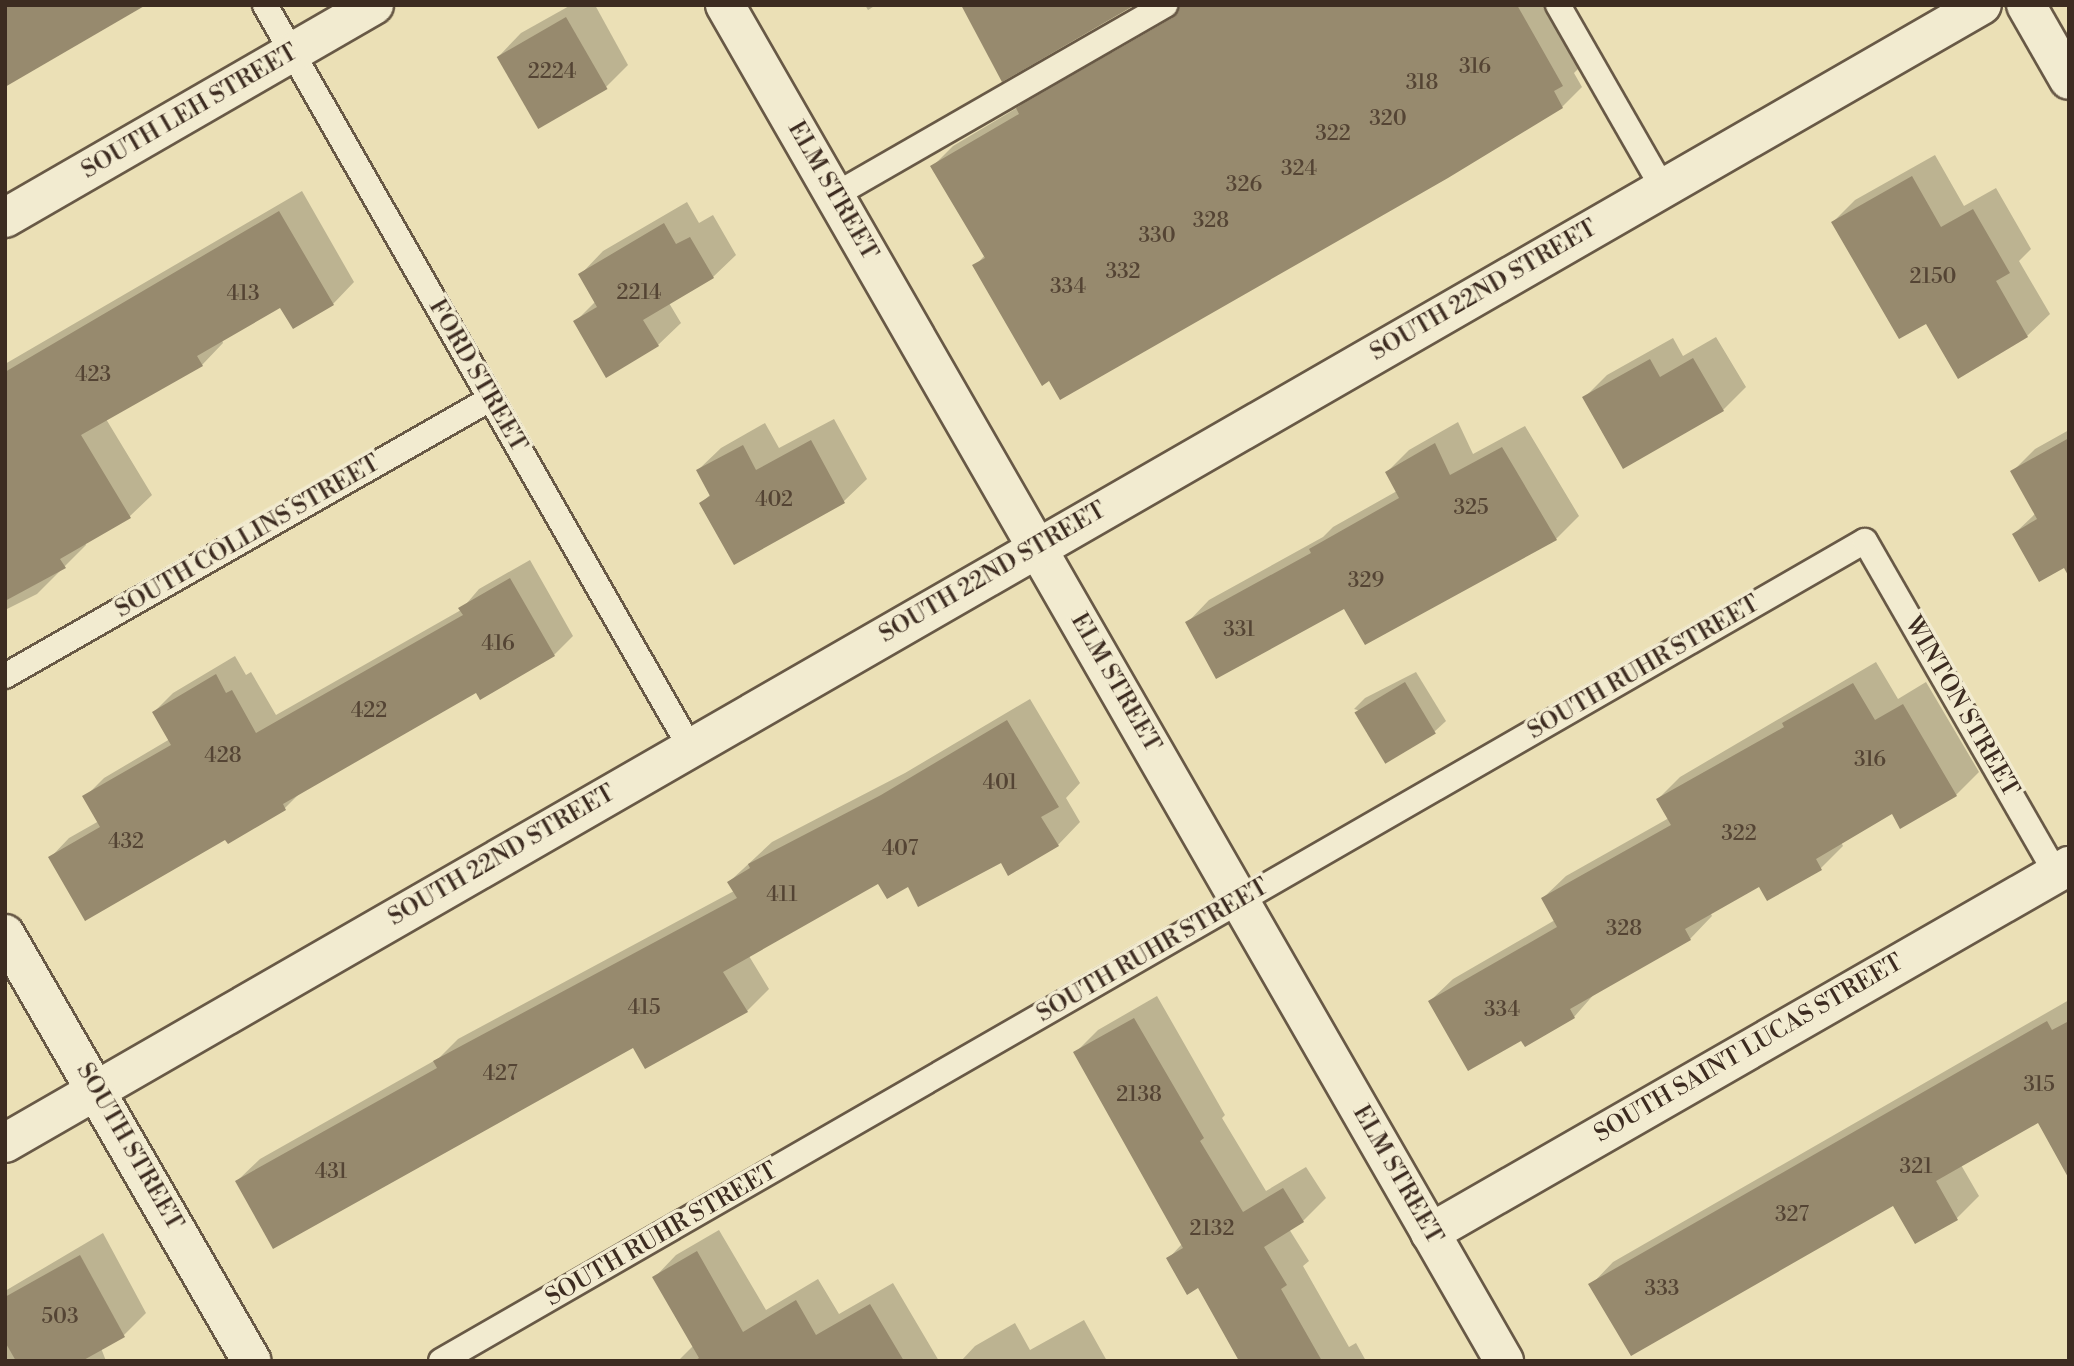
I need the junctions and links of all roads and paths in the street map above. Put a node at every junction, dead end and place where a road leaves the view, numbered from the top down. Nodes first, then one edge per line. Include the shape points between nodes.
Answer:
1 (265, 5) edge
2 (374, 5) edge
3 (725, 5) edge
4 (1165, 5) edge
5 (1558, 5) edge
6 (1982, 5) edge
7 (2026, 5) edge
8 (292, 53) junction
9 (2069, 80) edge
10 (1663, 188) junction
11 (835, 195) junction
12 (5, 219) edge
13 (490, 398) junction
14 (1865, 541) joint
15 (1037, 547) junction
16 (5, 676) edge
17 (690, 747) junction
18 (2062, 869) edge
19 (1239, 901) junction
20 (5, 934) edge
21 (97, 1091) junction
22 (5, 1143) edge
23 (1430, 1233) junction
24 (252, 1361) edge
25 (441, 1361) edge
26 (1504, 1361) edge

1 - 8 lane, FORD STREET
2 - 8 street, SOUTH LEH STREET
3 - 11 street, ELM STREET
4 - 11 lane
5 - 10 lane
6 - 10 street, SOUTH 22ND STREET
7 - 9 street
8 - 12 street, SOUTH LEH STREET
8 - 13 lane, FORD STREET
10 - 15 street, SOUTH 22ND STREET
11 - 15 street, ELM STREET
13 - 16 lane, SOUTH COLLINS STREET
13 - 17 lane, FORD STREET
14 - 18 lane, WINTON STREET
14 - 19 lane, SOUTH RUHR STREET
15 - 17 street, SOUTH 22ND STREET
15 - 19 street, ELM STREET
17 - 21 street, SOUTH 22ND STREET
18 - 23 street, SOUTH SAINT LUCAS STREET
19 - 23 street, ELM STREET
19 - 25 lane, SOUTH RUHR STREET
20 - 21 street, SOUTH STREET
21 - 22 street, SOUTH 22ND STREET
21 - 24 street, SOUTH STREET
23 - 26 street, ELM STREET

